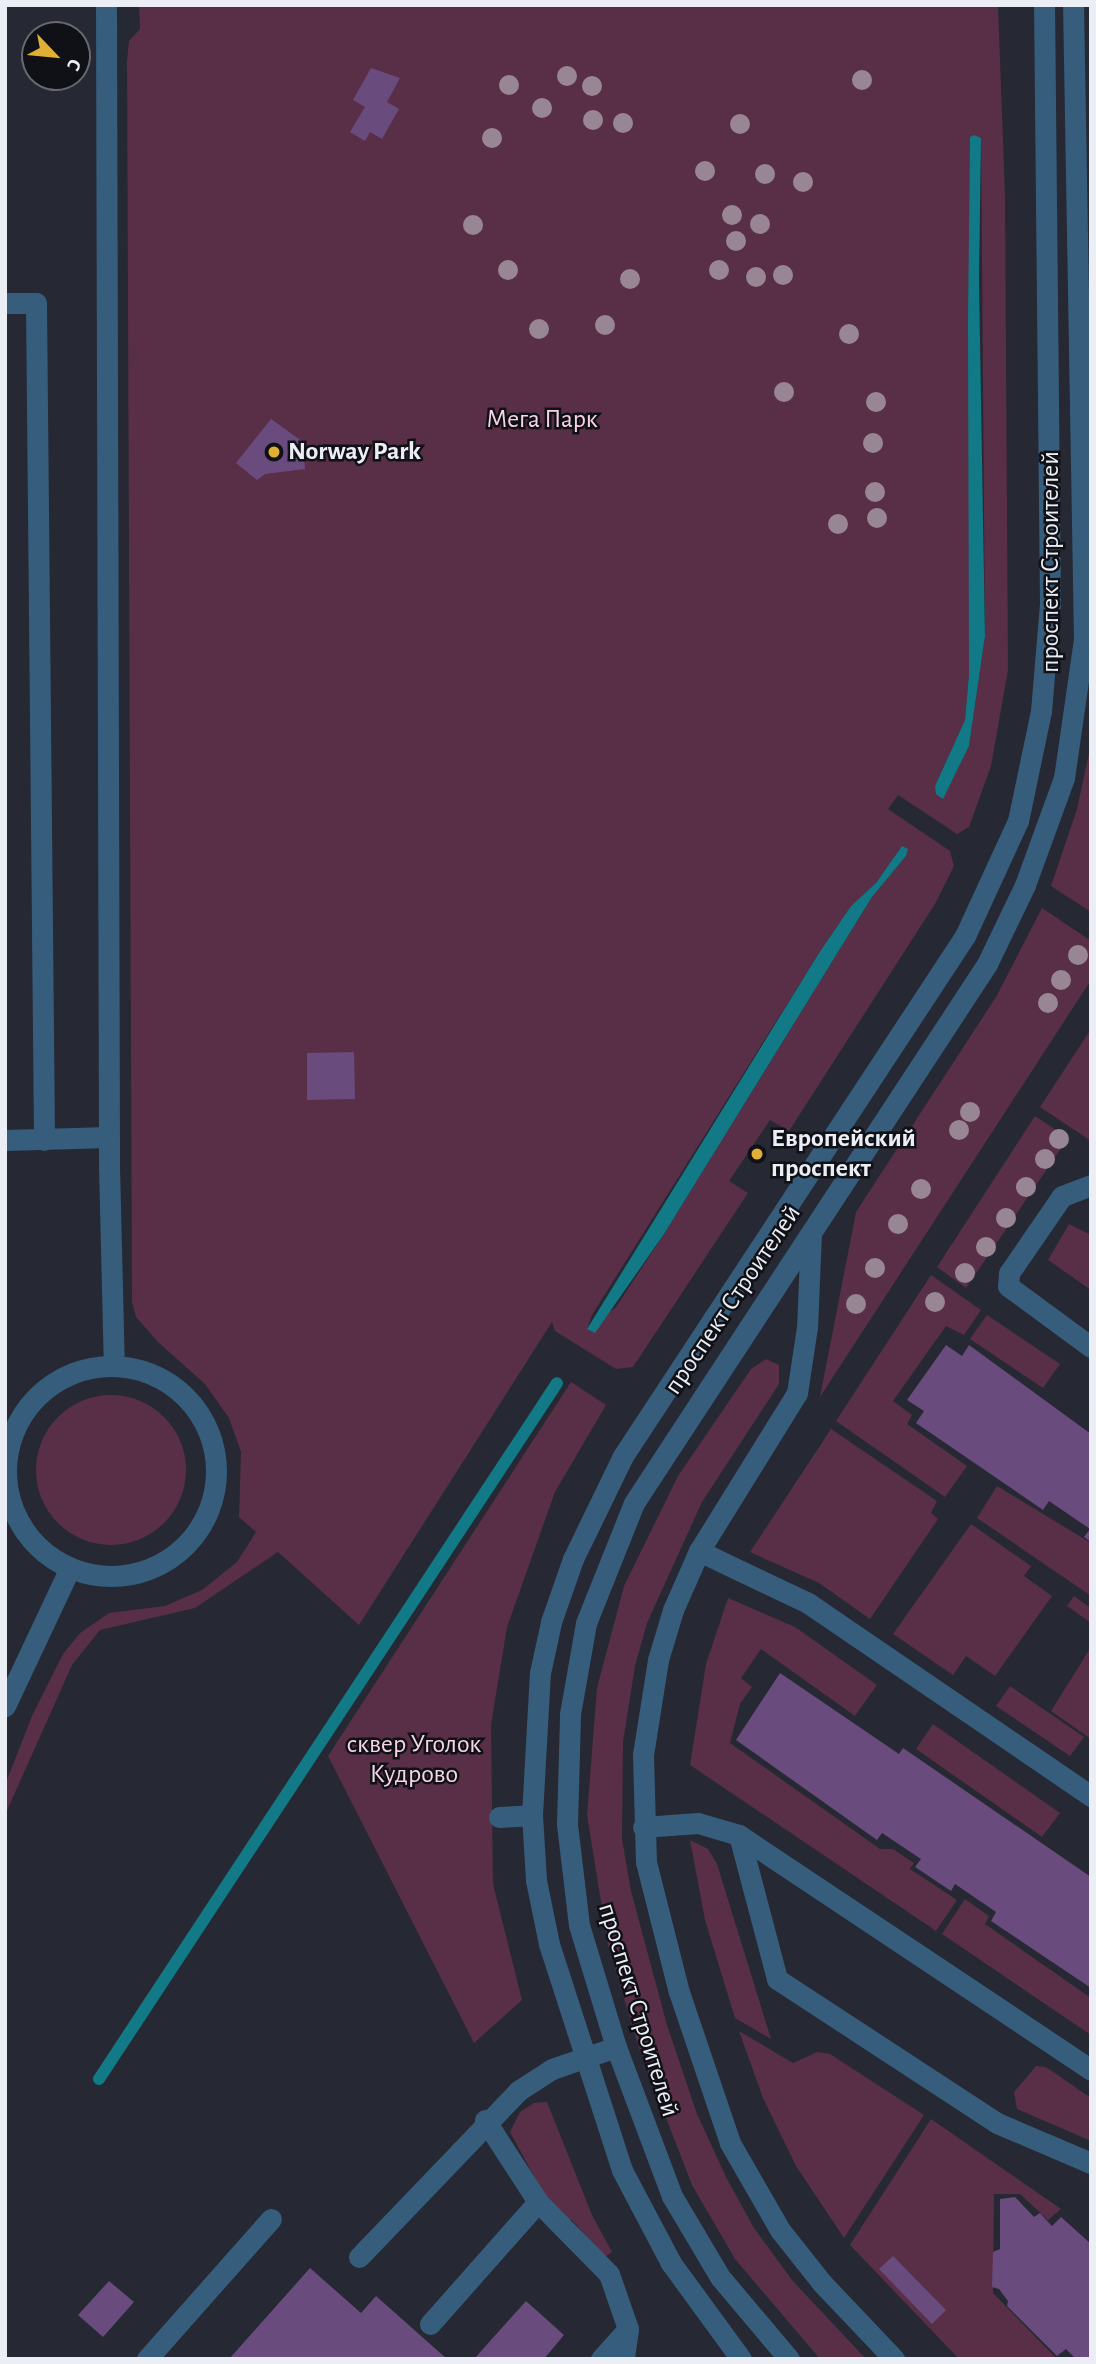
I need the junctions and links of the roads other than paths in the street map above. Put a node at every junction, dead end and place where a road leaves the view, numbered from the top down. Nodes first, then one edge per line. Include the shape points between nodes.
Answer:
1 (106, 5) edge
2 (1044, 5) edge
3 (1073, 5) edge
4 (1083, 66) edge
5 (1046, 89) junction
6 (1083, 105) edge
7 (5, 303) edge
8 (109, 1137) junction
9 (5, 1140) edge
10 (44, 1140) junction
11 (1091, 1185) edge
12 (811, 1233) junction
13 (1091, 1347) edge
14 (114, 1366) junction
15 (5, 1477) edge
16 (699, 1551) junction
17 (69, 1568) junction
18 (5, 1706) edge
19 (1091, 1796) edge
20 (531, 1815) junction
21 (499, 1817) dead end
22 (643, 1827) junction
23 (740, 1835) junction
24 (616, 2047) junction
25 (584, 2057) junction
26 (1091, 2070) edge
27 (485, 2120) junction
28 (1091, 2163) edge
29 (538, 2202) junction
30 (271, 2219) dead end
31 (359, 2257) dead end
32 (430, 2324) dead end
33 (628, 2329) junction
34 (147, 2359) edge
35 (601, 2359) edge
36 (624, 2359) edge
37 (741, 2359) edge
38 (789, 2359) edge
39 (894, 2359) edge

1 - 8 street
2 - 5 street, проспект Строителей
3 - 4 street, проспект Строителей
4 - 5 street
4 - 6 street, проспект Строителей
5 - 6 street
5 - 20 street, проспект Строителей via 1048,649 1037,735 1018,821 965,936 600,1497 551,1622 540,1673
6 - 12 street, проспект Строителей via 1084,639 1064,778 1030,874 987,964
7 - 10 street via 36,303
8 - 10 street
8 - 14 street
9 - 10 street
11 - 13 street via 1062,1196 1009,1273 1008,1286
12 - 16 street via 807,1327 797,1393
12 - 24 street, проспект Строителей via 650,1474 617,1537 586,1623 570,1714 567,1824 579,1925
14 - 15 street via 79,1370 48,1386 24,1412 9,1443
14 - 17 street via 156,1377 176,1388 199,1412 213,1443 216,1476 209,1510 192,1538 167,1560 136,1574 103,1576
15 - 17 street via 15,1515 37,1547
16 - 19 street via 808,1603
16 - 22 street via 673,1611 650,1698 643,1755
17 - 18 street
20 - 21 street
20 - 25 street, проспект Строителей via 536,1880 549,1944
22 - 23 street via 698,1823
22 - 39 street via 646,1862 679,1992 730,2143 780,2230 822,2283
23 - 26 street
23 - 28 street via 777,1979 997,2123
24 - 25 street
24 - 38 street, проспект Строителей via 672,2196 720,2277
25 - 27 street via 552,2069
25 - 37 street, проспект Строителей via 622,2170 648,2224 700,2306
27 - 29 street
27 - 31 street
29 - 32 street
29 - 33 street via 610,2274
30 - 34 street
33 - 35 street
33 - 36 street

